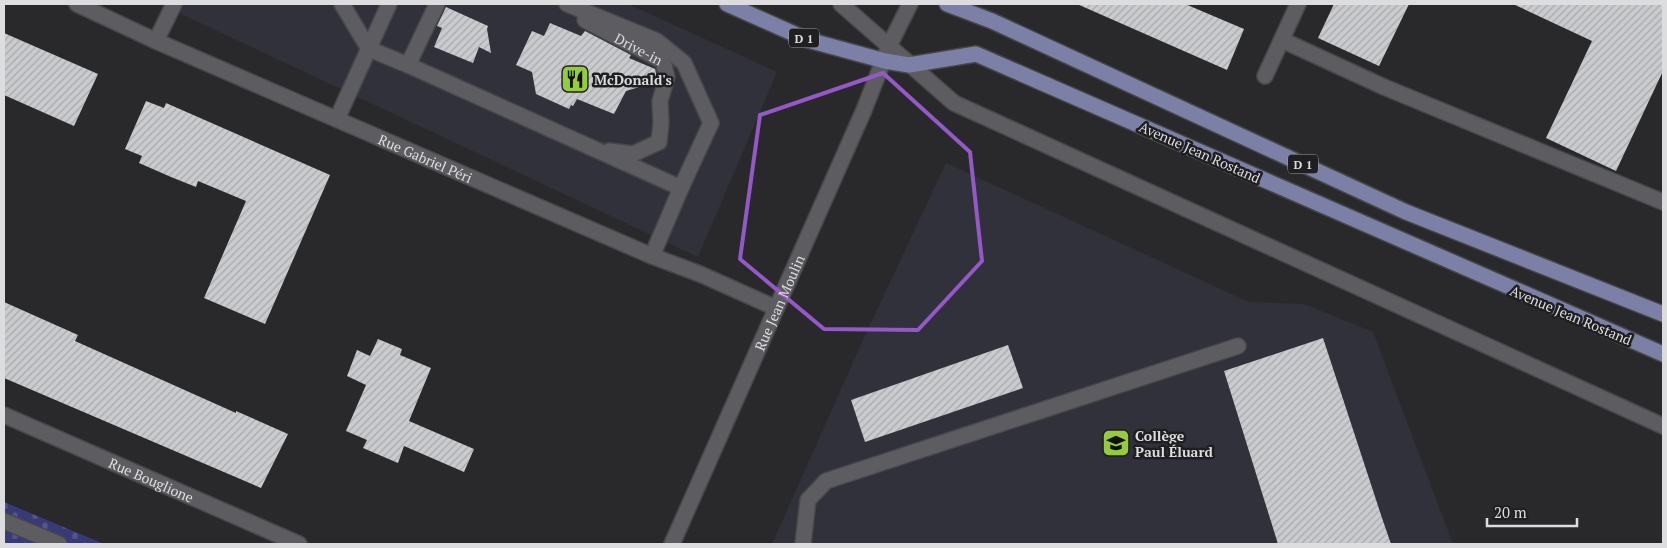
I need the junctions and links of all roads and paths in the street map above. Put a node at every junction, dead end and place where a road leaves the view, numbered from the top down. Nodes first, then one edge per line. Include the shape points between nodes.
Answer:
1 (77, 4) edge
2 (174, 4) edge
3 (342, 4) edge
4 (389, 4) edge
5 (436, 4) edge
6 (562, 4) edge
7 (567, 4) edge
8 (727, 4) edge
9 (842, 4) edge
10 (910, 4) edge
11 (947, 4) edge
12 (1298, 4) edge
13 (1282, 40) junction
14 (156, 41) junction
15 (890, 46) junction
16 (368, 49) junction
17 (885, 61) junction
18 (408, 65) junction
19 (909, 65) junction
20 (1265, 76) dead end
21 (337, 119) junction
22 (592, 148) junction
23 (681, 188) junction
24 (1663, 202) edge
25 (652, 256) junction
26 (776, 308) junction
27 (1663, 314) edge
28 (1238, 346) dead end
29 (1663, 354) edge
30 (4, 415) edge
31 (1663, 426) edge
32 (5, 525) edge
33 (59, 544) edge
34 (299, 544) edge
35 (672, 544) edge
36 (803, 544) edge

1 - 14 street, Rue Gabriel Péri
2 - 14 street
3 - 16 street
4 - 16 street
5 - 18 street
6 - 22 street, Drive-in via 586,21 663,61 667,77 660,100 660,142 632,154
7 - 23 street via 657,41 684,63 711,123
8 - 17 main road, Avenue Jean Rostand / D 1 via 808,40
9 - 15 street
10 - 15 street, Rue Jean Moulin
11 - 27 main road, D 1 via 992,21 1406,212
12 - 13 street
13 - 20 street
13 - 24 street via 1384,87
14 - 21 street, Rue Gabriel Péri
15 - 17 street, Rue Jean Moulin
15 - 19 street
16 - 18 street
16 - 21 street
17 - 19 main road, Avenue Jean Rostand / D 1
17 - 26 street, Rue Jean Moulin
18 - 22 street
19 - 29 main road, Avenue Jean Rostand / D 1 via 976,54
19 - 31 street via 954,103
21 - 25 street, Rue Gabriel Péri
22 - 23 street
23 - 25 street
25 - 26 street, Rue Gabriel Péri
26 - 35 street, Rue Jean Moulin
28 - 36 street via 826,482 808,500
30 - 34 street, Rue Bouglione
32 - 33 street

